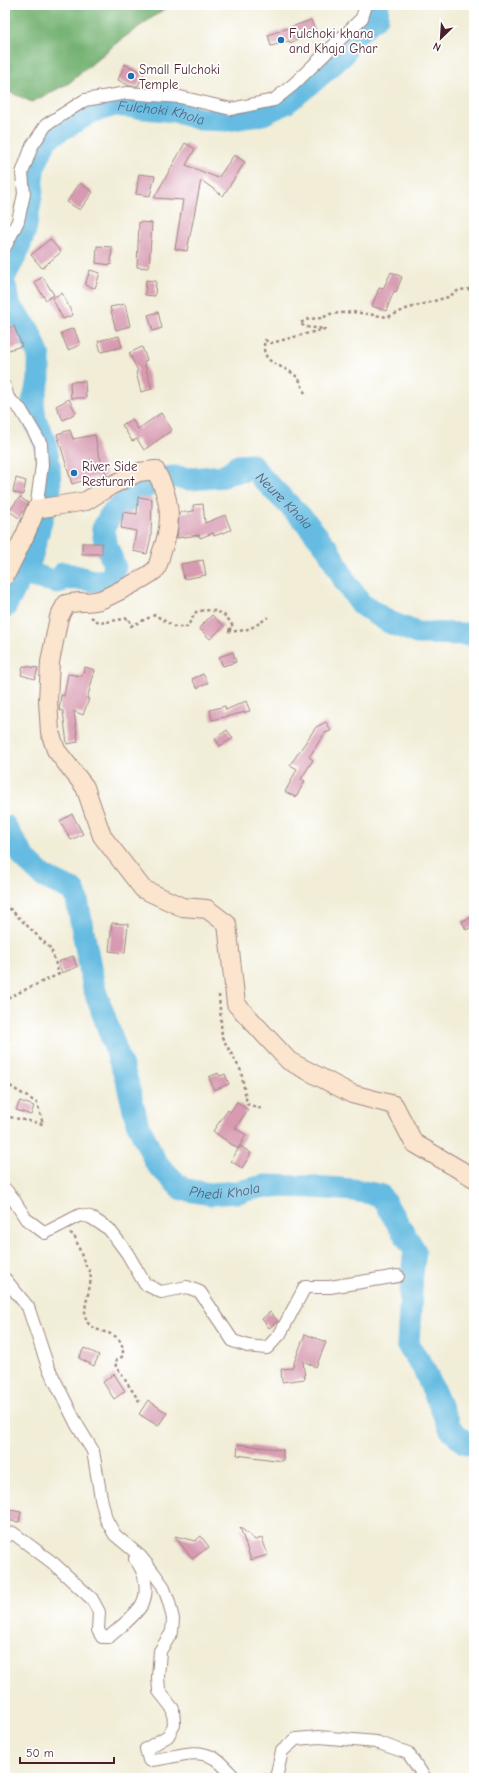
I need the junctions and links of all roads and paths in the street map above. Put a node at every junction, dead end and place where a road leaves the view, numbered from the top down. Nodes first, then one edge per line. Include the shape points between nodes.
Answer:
1 (366, 5) edge
2 (5, 247) edge
3 (474, 292) edge
4 (5, 387) edge
5 (304, 393) dead end
6 (36, 509) junction
7 (5, 576) edge
8 (76, 601) junction
9 (268, 617) dead end
10 (5, 904) edge
11 (219, 991) dead end
12 (5, 999) edge
13 (5, 1008) edge
14 (5, 1049) edge
15 (5, 1083) edge
16 (262, 1109) dead end
17 (5, 1116) edge
18 (474, 1178) edge
19 (5, 1189) edge
20 (64, 1223) junction
21 (398, 1276) dead end
22 (5, 1279) edge
23 (141, 1404) dead end
24 (115, 1535) junction
25 (5, 1537) edge
26 (235, 1778) edge
27 (276, 1778) edge
28 (425, 1778) edge

1 - 2 street via 362,18 274,100 231,109 180,97 126,93 85,100 46,125 32,146 22,173 24,194 18,222
3 - 5 path via 471,289 458,290 448,297 388,317 353,312 330,314 300,323 325,329 271,343 265,340 264,352 268,360 290,372 300,381
4 - 6 street via 8,398 22,410 41,444 42,465
6 - 7 main road
6 - 8 main road via 86,501 139,472 155,470 164,485 170,506 168,536 155,569 120,591 98,600
8 - 9 path via 88,616 100,623 129,618 131,626 155,615 175,627 187,627 196,612 210,609 223,614 233,627 227,631 240,632 255,627
8 - 18 main road via 66,604 59,617 50,662 50,732 56,750 85,787 102,836 143,889 182,907 207,909 227,924 236,1004 289,1060 352,1094 394,1105 414,1143
10 - 12 path via 51,949 59,974
11 - 16 path via 222,1037 241,1071 247,1104
13 - 14 path via 9,1038
15 - 17 path via 38,1103 42,1124
19 - 20 street via 26,1220 45,1233
20 - 21 street via 80,1215 90,1217 109,1229 128,1253 145,1284 160,1292 188,1287 200,1292 233,1341 248,1346 267,1348 280,1334 305,1288 330,1287
20 - 23 path via 68,1232 74,1235 90,1272 85,1316 88,1324 113,1334 121,1343 123,1356 115,1361 116,1366
22 - 24 street via 28,1307 48,1367 77,1425 94,1451 104,1512
24 - 25 street via 143,1568 146,1590 141,1606 109,1637 102,1637 98,1630 99,1612 87,1594 53,1563 13,1533
24 - 26 street via 140,1556 163,1586 173,1619 172,1632 160,1651 158,1677 159,1691 173,1709 174,1725 168,1736 146,1749 149,1760 202,1752 216,1759
27 - 28 street via 282,1751 296,1739 319,1737 376,1742 408,1753

